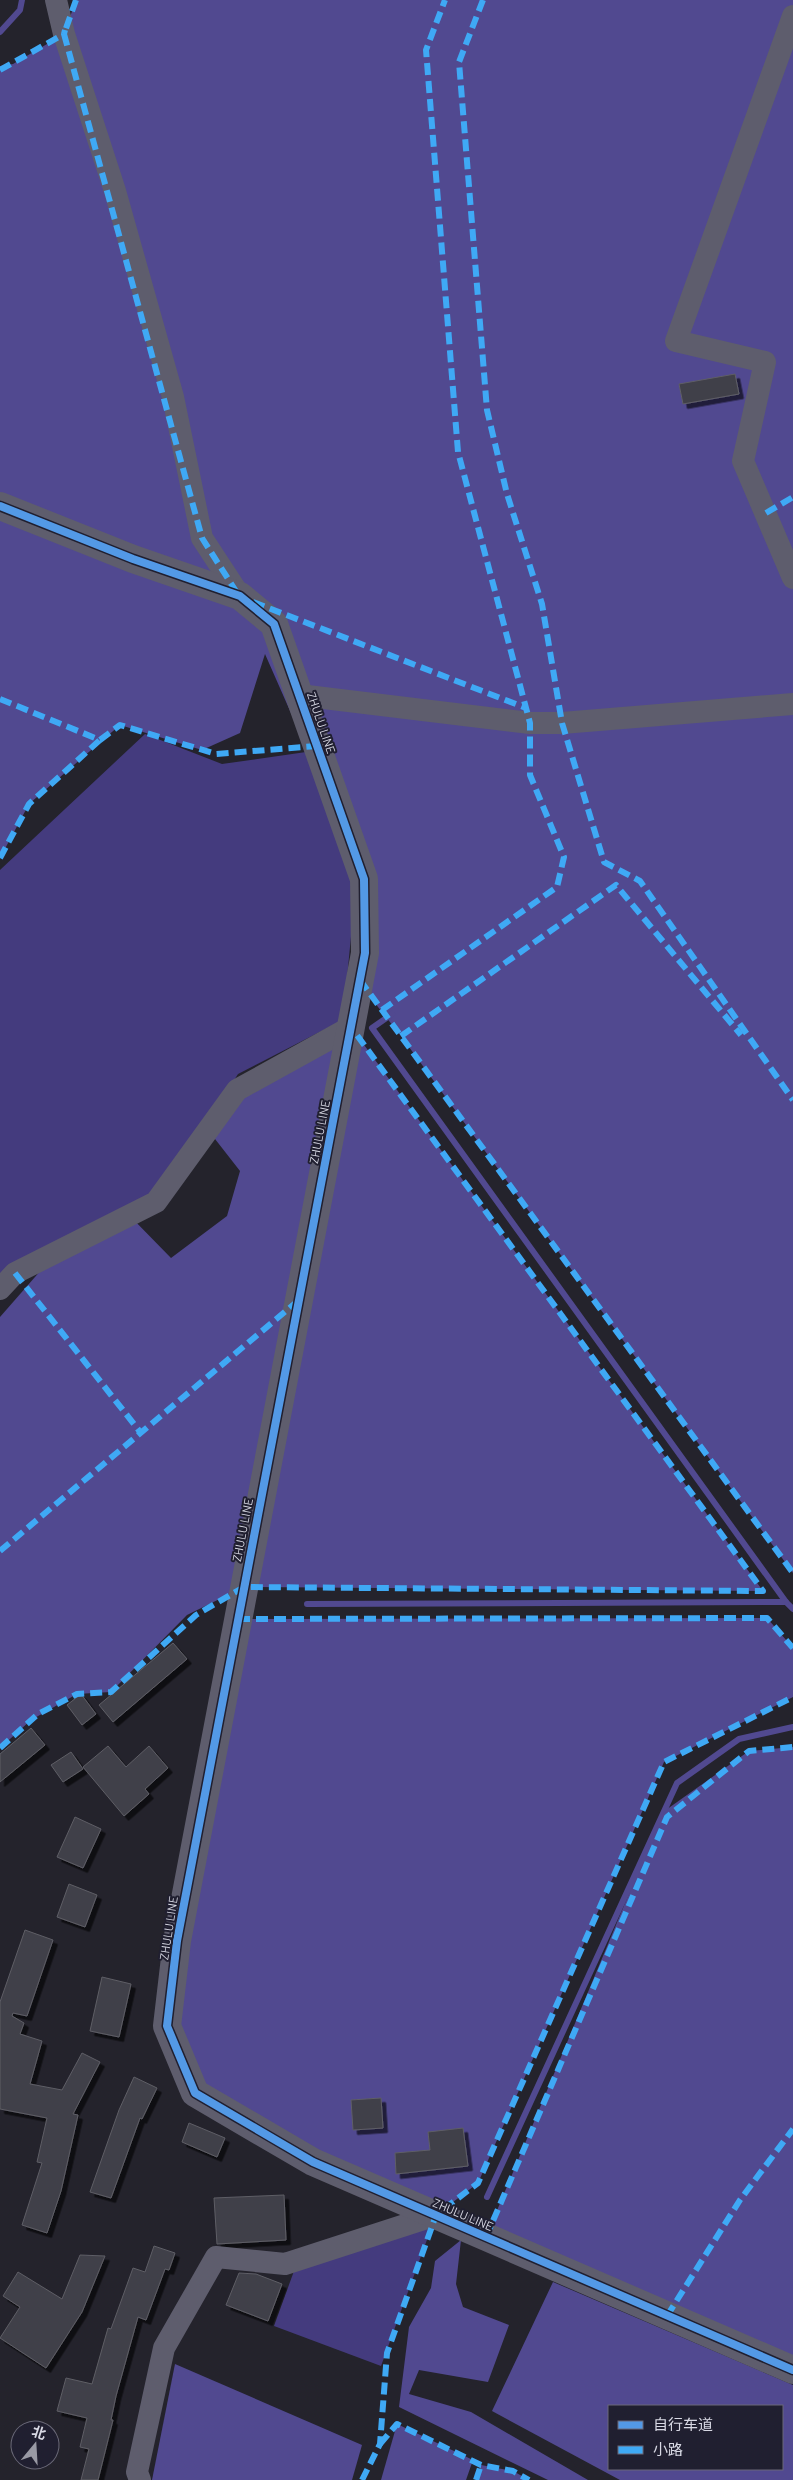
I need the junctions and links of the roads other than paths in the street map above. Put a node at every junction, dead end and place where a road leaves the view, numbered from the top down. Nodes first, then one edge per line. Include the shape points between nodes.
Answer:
1 (56, 0) edge
2 (793, 16) edge
3 (0, 506) edge
4 (793, 578) edge
5 (240, 596) junction
6 (299, 695) junction
7 (793, 704) edge
8 (351, 1028) junction
9 (0, 1289) edge
10 (436, 2215) junction
11 (793, 2370) edge
12 (140, 2480) edge

1 - 5 street via 115,191 173,398 202,538
2 - 4 street via 676,341 765,362 743,461
3 - 5 street, ZHULU LINE via 132,559
5 - 6 street, ZHULU LINE via 274,624
6 - 7 street via 543,723
6 - 8 street, ZHULU LINE via 364,879 365,953
8 - 9 street via 237,1090 156,1202 15,1273
8 - 10 street, ZHULU LINE via 176,1941 167,2026 195,2093 313,2162
10 - 11 street, ZHULU LINE
10 - 12 street via 285,2264 216,2257 164,2348 137,2472

